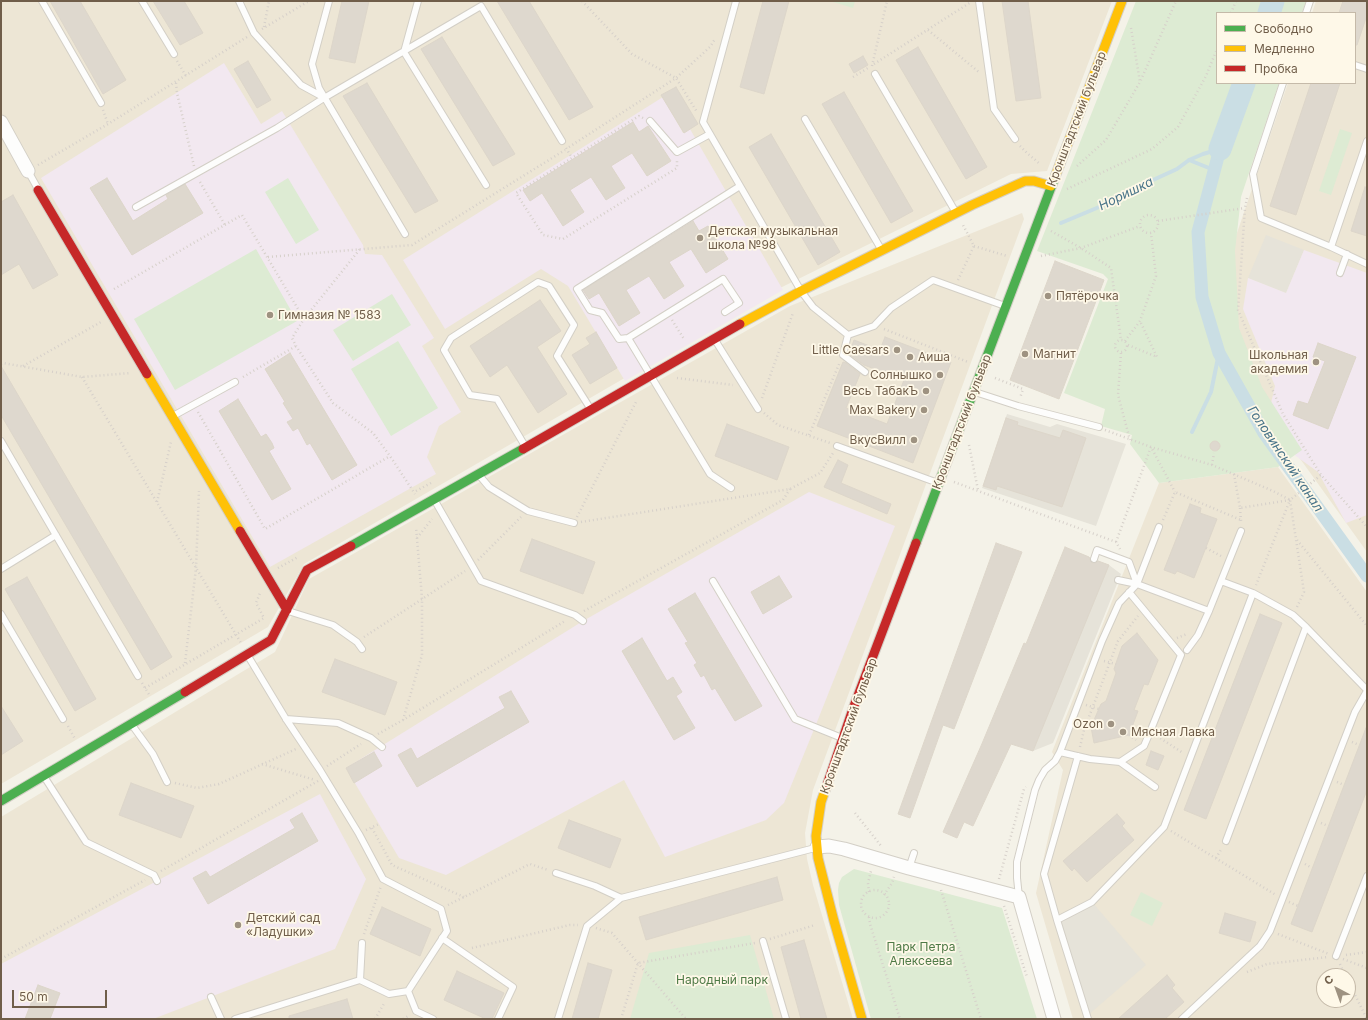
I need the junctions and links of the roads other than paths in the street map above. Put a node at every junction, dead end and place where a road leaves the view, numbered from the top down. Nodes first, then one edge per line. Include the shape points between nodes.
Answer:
1 (42, 1) edge
2 (142, 1) edge
3 (240, 1) edge
4 (329, 1) edge
5 (418, 1) edge
6 (736, 1) edge
7 (979, 1) edge
8 (1122, 1) edge
9 (1310, 1) edge
10 (1306, 12) edge
11 (404, 52) junction
12 (174, 54) road end
13 (1356, 65) edge
14 (1367, 69) edge
15 (875, 74) road end
16 (1283, 84) edge
17 (324, 98) junction
18 (101, 103) road end
19 (805, 119) dead end
20 (650, 121) road end
21 (1, 122) edge
22 (710, 134) junction
23 (1015, 139) road end
24 (562, 140) dead end
25 (1367, 141) edge
26 (28, 171) joint
27 (486, 185) dead end
28 (740, 186) junction
29 (1051, 186) junction
30 (38, 190) joint
31 (136, 207) dead end
32 (956, 213) junction
33 (405, 234) dead end
34 (1331, 247) junction
35 (882, 251) junction
36 (1347, 254) junction
37 (1367, 264) edge
38 (1340, 273) dead end
39 (801, 291) junction
40 (1006, 306) junction
41 (725, 312) dead end
42 (848, 335) junction
43 (628, 338) junction
44 (714, 339) junction
45 (865, 372) dead end
46 (650, 375) junction
47 (235, 382) road end
48 (974, 392) junction
49 (758, 409) road end
50 (591, 410) junction
51 (173, 420) junction
52 (1099, 427) road end
53 (1, 441) edge
54 (837, 446) road end
55 (526, 447) junction
56 (478, 474) junction
57 (940, 483) junction
58 (731, 488) dead end
59 (434, 500) junction
60 (574, 524) road end
61 (1159, 527) road end
62 (1241, 531) road end
63 (56, 535) junction
64 (1094, 559) dead end
65 (1, 569) edge
66 (1118, 580) dead end
67 (713, 581) dead end
68 (1221, 581) junction
69 (1136, 584) junction
70 (1129, 592) junction
71 (1253, 593) junction
72 (287, 610) junction
73 (1209, 611) junction
74 (1, 614) edge
75 (583, 621) dead end
76 (1306, 627) junction
77 (362, 649) dead end
78 (1187, 650) dead end
79 (248, 654) junction
80 (138, 676) road end
81 (1367, 691) edge
82 (64, 719) road end
83 (286, 719) junction
84 (131, 723) junction
85 (843, 738) junction
86 (382, 746) dead end
87 (1060, 752) junction
88 (1078, 756) junction
89 (1120, 762) junction
90 (44, 776) junction
91 (167, 782) road end
92 (1155, 787) dead end
93 (1, 801) edge
94 (1226, 842) dead end
95 (817, 847) junction
96 (914, 853) dead end
97 (909, 868) junction
98 (556, 873) road end
99 (1367, 876) edge
100 (155, 878) road end
101 (1019, 897) junction
102 (621, 898) junction
103 (1057, 920) junction
104 (442, 938) junction
105 (762, 941) road end
106 (362, 942) road end
107 (1336, 956) road end
108 (360, 980) junction
109 (408, 991) junction
110 (211, 997) dead end
111 (416, 1011) junction
112 (221, 1019) edge
113 (234, 1019) edge
114 (418, 1019) edge
115 (433, 1019) edge
116 (498, 1019) edge
117 (558, 1019) edge
118 (786, 1019) edge
119 (862, 1019) edge
120 (1054, 1019) edge
121 (1088, 1019) edge
122 (1182, 1019) edge

1 - 18 lane
2 - 12 lane
3 - 17 lane via 254,33 301,85
4 - 17 lane via 312,64
5 - 11 lane
6 - 22 lane via 703,122
7 - 23 lane via 994,109
8 - 29 street, Кронштадтский бульвар
9 - 10 lane
11 - 17 lane
11 - 24 lane via 481,6
11 - 27 lane
13 - 14 lane
15 - 32 lane
16 - 34 lane via 1253,174 1261,218
17 - 31 lane
17 - 33 lane
19 - 35 lane
20 - 22 lane via 677,152
21 - 26 street
22 - 28 lane
25 - 34 lane
26 - 30 lane
28 - 39 lane
28 - 43 lane via 577,288 590,310 602,313 619,339
29 - 32 street via 1034,181 1025,182
29 - 40 street, Кронштадтский бульвар
30 - 51 street
32 - 35 street
34 - 36 lane
35 - 39 street
36 - 37 lane
36 - 38 lane
39 - 42 lane via 813,307
39 - 44 street
40 - 42 lane via 933,280 891,308 874,326
40 - 48 street, Кронштадтский бульвар
41 - 43 lane via 739,303 723,278
42 - 45 lane via 843,355
43 - 46 lane
44 - 46 street
44 - 49 lane
46 - 50 street
46 - 58 lane via 710,474
47 - 51 lane
48 - 52 lane
48 - 57 street, Кронштадтский бульвар
50 - 55 street
50 - 55 lane via 558,356 574,325 549,286 538,282 451,338 444,350 470,395 497,399
51 - 72 street
53 - 63 lane
54 - 57 lane
55 - 56 street
56 - 59 street
56 - 60 lane via 489,487 528,511
57 - 85 street, Кронштадтский бульвар
59 - 72 street via 307,570
59 - 75 lane via 481,581 575,615
61 - 69 lane
62 - 68 lane
63 - 65 lane
63 - 80 lane
64 - 69 lane via 1097,550 1129,562
66 - 69 lane
67 - 85 lane via 795,719
68 - 71 lane
68 - 73 lane
69 - 70 lane
69 - 73 lane
70 - 87 lane via 1119,602 1102,641
70 - 89 lane via 1181,655 1144,746
71 - 76 lane via 1293,615
71 - 103 lane via 1164,827 1092,902
72 - 77 lane via 333,625 357,642
72 - 79 street via 272,640
73 - 78 lane via 1198,635
74 - 82 lane
76 - 81 lane
76 - 94 lane
79 - 83 lane
79 - 84 street
81 - 122 lane via 1355,712 1270,931 1260,946
83 - 86 lane via 338,723
83 - 104 lane via 320,770 322,780 359,834 383,879 441,909 447,931
84 - 90 street
84 - 91 lane via 153,754
85 - 95 street, Кронштадтский бульвар via 821,802 817,819
87 - 88 lane
87 - 101 lane via 1045,770 1034,790 1017,862
88 - 89 lane
88 - 103 lane via 1044,874
89 - 92 lane
90 - 93 street
90 - 100 lane via 86,842
95 - 97 street via 829,846 878,853
95 - 102 lane
95 - 119 street, Кронштадтский бульвар via 823,883
96 - 97 lane
97 - 101 street
98 - 102 lane
99 - 107 lane
101 - 120 street
102 - 117 lane via 587,926
103 - 121 lane
104 - 109 lane
104 - 116 lane via 513,986
105 - 118 lane
106 - 108 lane
108 - 109 lane via 389,994
108 - 113 lane
109 - 111 lane
110 - 112 lane
111 - 114 lane
111 - 115 lane

